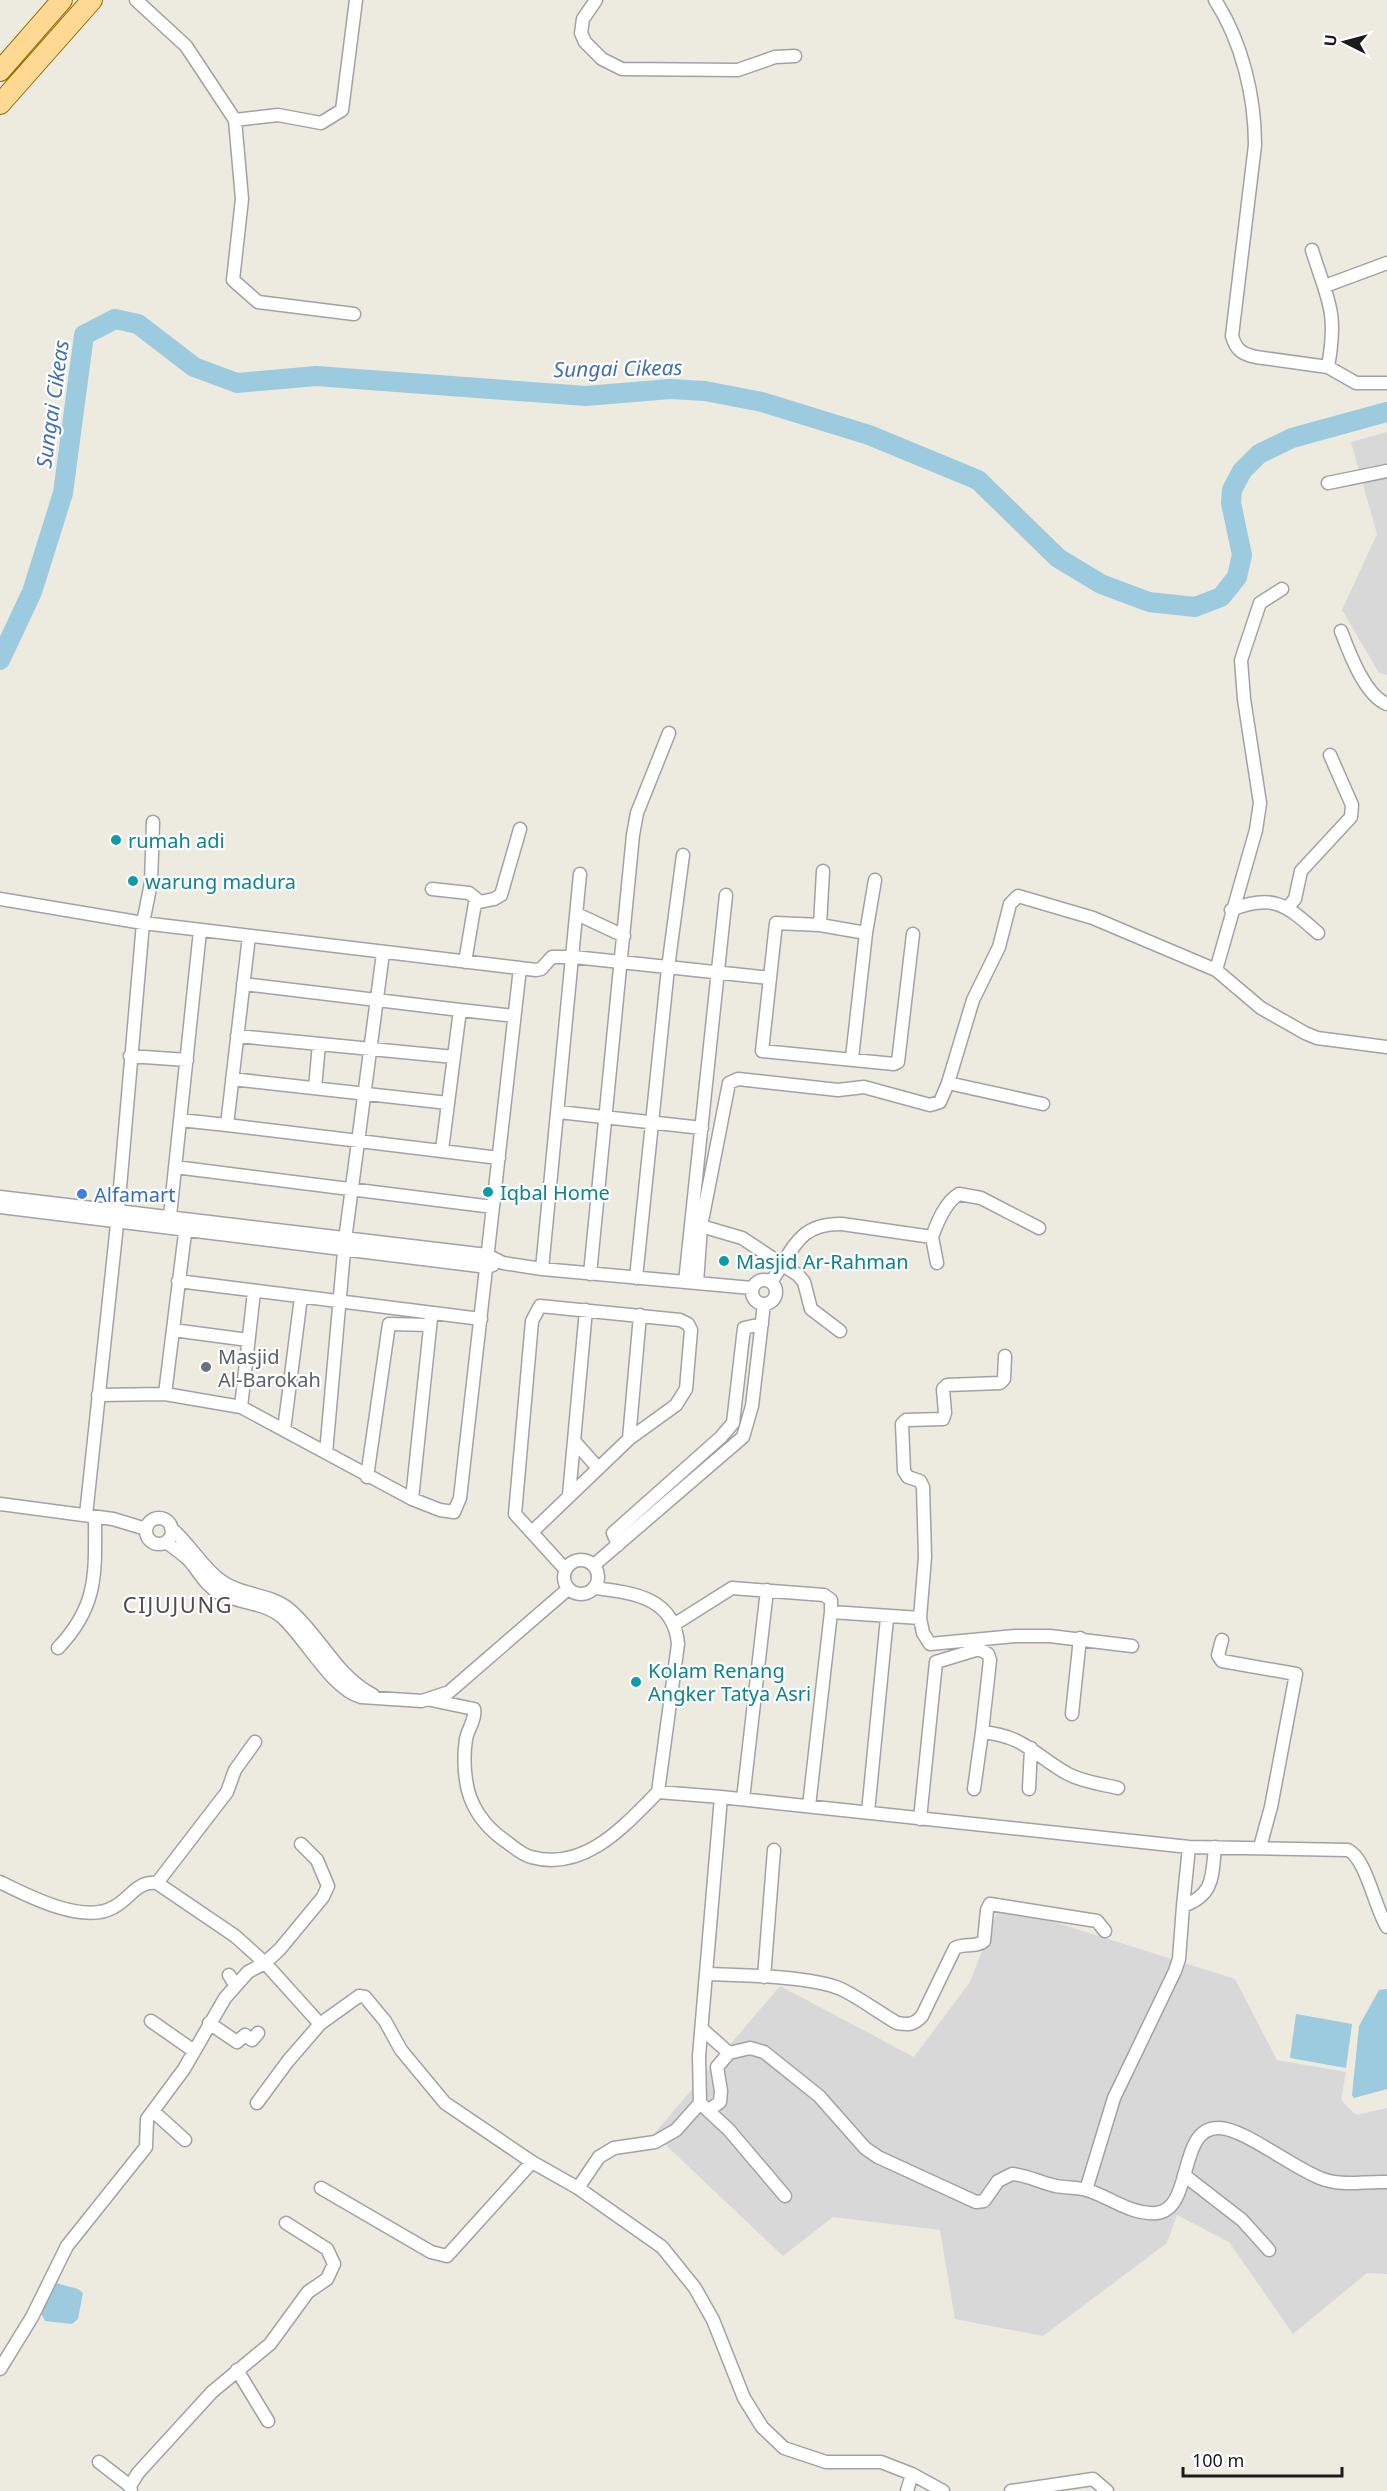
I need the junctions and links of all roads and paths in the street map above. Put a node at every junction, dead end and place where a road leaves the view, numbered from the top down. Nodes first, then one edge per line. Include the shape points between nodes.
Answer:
1 (62, 0) edge
2 (92, 0) edge
3 (136, 0) edge
4 (356, 0) edge
5 (596, 0) edge
6 (1215, 0) edge
7 (795, 56) dead end
8 (0, 71) edge
9 (0, 104) edge
10 (235, 120) junction
11 (1312, 250) dead end
12 (1387, 263) edge
13 (1325, 286) junction
14 (354, 314) dead end
15 (1328, 367) junction
16 (1387, 383) edge
17 (1387, 471) edge
18 (1328, 483) dead end
19 (1282, 589) dead end
20 (1341, 631) dead end
21 (1387, 704) edge
22 (669, 733) dead end
23 (1330, 755) dead end
24 (153, 822) dead end
25 (520, 829) dead end
26 (683, 855) dead end
27 (823, 871) dead end
28 (580, 874) dead end
29 (874, 880) dead end
30 (432, 890) dead end
31 (726, 895) dead end
32 (0, 899) edge
33 (478, 901) junction
34 (1288, 907) junction
35 (1231, 910) junction
36 (577, 914) junction
37 (143, 923) junction
38 (820, 925) junction
39 (200, 931) junction
40 (866, 933) junction
41 (1318, 933) dead end
42 (913, 934) dead end
43 (249, 936) junction
44 (624, 936) junction
45 (383, 953) junction
46 (574, 957) junction
47 (465, 962) junction
48 (622, 964) junction
49 (520, 968) junction
50 (668, 968) junction
51 (1216, 970) junction
52 (718, 973) junction
53 (770, 978) junction
54 (243, 984) junction
55 (376, 999) junction
56 (460, 1010) junction
57 (514, 1016) junction
58 (237, 1036) junction
59 (319, 1044) junction
60 (1387, 1047) edge
61 (370, 1049) junction
62 (130, 1056) junction
63 (454, 1057) junction
64 (852, 1058) junction
65 (187, 1060) junction
66 (232, 1079) junction
67 (948, 1083) junction
68 (315, 1088) junction
69 (364, 1093) junction
70 (448, 1103) junction
71 (1043, 1104) dead end
72 (559, 1112) junction
73 (607, 1117) junction
74 (180, 1120) junction
75 (654, 1121) junction
76 (227, 1125) junction
77 (702, 1128) junction
78 (359, 1140) junction
79 (442, 1150) junction
80 (499, 1158) junction
81 (176, 1167) junction
82 (353, 1188) junction
83 (0, 1197) edge
84 (0, 1207) edge
85 (493, 1207) junction
86 (117, 1218) junction
87 (169, 1223) junction
88 (186, 1226) junction
89 (701, 1226) junction
90 (1039, 1228) dead end
91 (932, 1238) junction
92 (345, 1246) junction
93 (487, 1261) junction
94 (937, 1263) dead end
95 (783, 1264) junction
96 (542, 1269) junction
97 (590, 1274) junction
98 (636, 1278) junction
99 (178, 1281) junction
100 (691, 1282) junction
101 (771, 1282) junction
102 (752, 1288) junction
103 (254, 1292) junction
104 (301, 1297) junction
105 (342, 1302) junction
106 (764, 1304) junction
107 (586, 1310) junction
108 (640, 1315) junction
109 (431, 1319) junction
110 (481, 1319) junction
111 (762, 1324) junction
112 (173, 1330) junction
113 (840, 1331) dead end
114 (248, 1340) junction
115 (1005, 1356) dead end
116 (165, 1394) junction
117 (98, 1395) junction
118 (735, 1404) junction
119 (752, 1406) junction
120 (241, 1407) junction
121 (284, 1430) junction
122 (629, 1439) junction
123 (575, 1442) junction
124 (326, 1453) junction
125 (695, 1460) junction
126 (598, 1468) junction
127 (705, 1471) junction
128 (367, 1477) junction
129 (569, 1495) junction
130 (654, 1495) junction
131 (412, 1499) junction
132 (0, 1504) edge
133 (664, 1506) junction
134 (90, 1516) junction
135 (171, 1528) junction
136 (146, 1529) junction
137 (531, 1532) junction
138 (166, 1542) junction
139 (618, 1545) junction
140 (594, 1565) junction
141 (565, 1569) junction
142 (595, 1588) junction
143 (568, 1589) junction
144 (767, 1590) junction
145 (831, 1612) junction
146 (887, 1618) junction
147 (920, 1618) junction
148 (675, 1624) junction
149 (1080, 1638) junction
150 (1222, 1640) dead end
151 (1132, 1646) dead end
152 (58, 1648) dead end
153 (376, 1697) junction
154 (429, 1699) junction
155 (1072, 1714) dead end
156 (982, 1731) junction
157 (255, 1742) dead end
158 (1031, 1748) junction
159 (1118, 1788) dead end
160 (974, 1789) dead end
161 (1029, 1789) dead end
162 (658, 1792) junction
163 (721, 1797) junction
164 (743, 1799) junction
165 (809, 1806) junction
166 (868, 1812) junction
167 (920, 1819) junction
168 (302, 1844) dead end
169 (1189, 1847) junction
170 (1215, 1847) junction
171 (1260, 1847) junction
172 (774, 1850) dead end
173 (0, 1882) edge
174 (157, 1883) junction
175 (1183, 1906) junction
176 (1387, 1927) edge
177 (1105, 1931) dead end
178 (265, 1963) junction
179 (707, 1974) junction
180 (764, 1977) junction
181 (151, 2021) dead end
182 (209, 2024) junction
183 (320, 2024) junction
184 (702, 2029) junction
185 (258, 2033) dead end
186 (194, 2051) junction
187 (729, 2053) junction
188 (258, 2103) dead end
189 (705, 2107) junction
190 (154, 2112) junction
191 (185, 2140) dead end
192 (532, 2162) junction
193 (1184, 2175) junction
194 (1387, 2182) edge
195 (321, 2188) dead end
196 (578, 2188) junction
197 (1086, 2190) junction
198 (785, 2196) dead end
199 (286, 2223) dead end
200 (1269, 2250) dead end
201 (0, 2369) edge
202 (237, 2370) junction
203 (268, 2421) dead end
204 (99, 2462) dead end
205 (912, 2474) junction
206 (130, 2489) edge
207 (907, 2491) edge
208 (943, 2491) edge
209 (1011, 2491) edge
210 (1107, 2491) edge

1 - 8 main road
2 - 9 main road
3 - 10 street via 186,46
4 - 10 street via 342,110 321,123 278,115
5 - 7 street via 583,19 581,33 602,59 622,69 738,70 775,57
6 - 15 street via 1243,64 1255,118 1232,336 1236,348 1245,355
10 - 14 street via 242,199 233,280 258,303
11 - 13 street
12 - 13 street
13 - 15 street via 1334,322
15 - 16 street via 1356,382
17 - 18 street
19 - 35 street via 1260,603 1241,660 1260,804 1253,841
20 - 21 street via 1363,679
22 - 44 street via 637,813
23 - 34 street via 1352,805 1351,817 1301,872 1295,899
24 - 37 street via 152,883
25 - 33 street via 501,895 494,900
26 - 50 street
27 - 38 street
28 - 36 street
29 - 40 street
30 - 33 street via 469,893
31 - 52 street
32 - 37 street
33 - 47 street
34 - 35 street via 1261,901
34 - 41 street
35 - 51 street
36 - 44 street
36 - 46 street
37 - 39 street
37 - 62 street
38 - 40 street
38 - 53 street via 776,923
39 - 43 street
39 - 65 street
40 - 64 street
42 - 64 street via 898,1062
43 - 45 street
43 - 54 street
44 - 48 street
45 - 47 street
45 - 55 street
46 - 48 street
46 - 49 street via 552,957 539,970
46 - 72 street
47 - 49 street
48 - 50 street
48 - 73 street
49 - 57 street
50 - 52 street
50 - 75 street
51 - 60 street via 1261,1008 1298,1030 1317,1038
51 - 67 street via 1093,918 1014,898 999,947 973,1000
52 - 53 street
52 - 77 street
53 - 64 street via 761,1057
54 - 55 street
54 - 58 street
55 - 56 street
55 - 61 street
56 - 57 street
56 - 63 street
57 - 80 street
58 - 59 street
58 - 66 street
59 - 61 street
59 - 68 street
61 - 63 street
61 - 69 street
62 - 65 street
62 - 86 street
63 - 70 street
65 - 74 street
66 - 68 street
66 - 76 street
67 - 71 street
67 - 89 street via 940,1102 930,1105 864,1087 838,1090 733,1079 726,1097
68 - 69 street
69 - 70 street
69 - 78 street
70 - 79 street
72 - 73 street
72 - 96 street
73 - 75 street
73 - 97 street
74 - 76 street
74 - 81 street
75 - 77 street
75 - 98 street
76 - 78 street
77 - 100 street
78 - 79 street
78 - 82 street
79 - 80 street
80 - 85 street
81 - 82 street
81 - 87 street
82 - 85 street
82 - 92 street
83 - 86 street
84 - 86 street
85 - 93 street
86 - 87 street
86 - 117 street
87 - 88 street
88 - 92 street
88 - 99 street
89 - 95 street via 742,1238
89 - 100 street
90 - 91 street via 981,1198 959,1194 941,1216
91 - 94 street
91 - 95 street via 827,1223 809,1229 797,1239
92 - 93 street
92 - 105 street
93 - 96 street
93 - 110 street
95 - 101 street
95 - 113 street via 804,1282 811,1309
96 - 97 street
97 - 98 street
98 - 100 street
99 - 103 street
99 - 112 street
100 - 102 street
101 - 102 street via 760,1280
101 - 106 street via 775,1295
102 - 106 street via 752,1296
103 - 104 street
103 - 114 street
104 - 105 street
104 - 121 street
105 - 109 street
105 - 124 street
106 - 111 street
107 - 108 street
107 - 123 street
107 - 137 street via 540,1306 532,1321 516,1514
108 - 122 street
108 - 122 street via 688,1324 691,1330 686,1389 676,1405
109 - 110 street
109 - 128 street via 389,1324
109 - 131 street
110 - 131 street via 457,1509 446,1512
111 - 118 street via 744,1328
111 - 119 street
112 - 114 street
112 - 116 street
114 - 120 street
115 - 147 street via 1004,1378 1000,1383 947,1384 943,1389 943,1419 906,1420 902,1424 904,1471 923,1486 925,1557
116 - 117 street
116 - 120 street
117 - 134 street
118 - 119 street
118 - 125 street via 730,1427
119 - 127 street via 743,1437
120 - 121 street
121 - 124 street
122 - 126 street
123 - 126 street
123 - 129 street
124 - 128 street
125 - 127 street
125 - 130 street
126 - 129 street
127 - 133 street
128 - 131 street
129 - 137 street
130 - 133 street
130 - 139 street via 613,1533
132 - 134 street
133 - 139 street
134 - 136 street
134 - 152 street via 95,1564 90,1599 74,1631
135 - 136 street via 169,1522 158,1518
135 - 138 street
135 - 153 street via 218,1579 283,1604 352,1683
136 - 138 street via 149,1540
137 - 141 street
138 - 153 street via 221,1594 274,1610 354,1695
139 - 140 street
140 - 141 street via 582,1559
140 - 142 street via 598,1578
141 - 143 street
142 - 143 street via 580,1595
142 - 148 street via 637,1594 662,1609
143 - 154 street via 449,1692
144 - 145 street via 824,1595 831,1600
144 - 148 street via 727,1589
144 - 164 street
145 - 146 street
145 - 165 street
146 - 147 street
146 - 166 street
147 - 149 street via 930,1644 1015,1636
148 - 162 street via 678,1644
149 - 151 street
149 - 155 street
150 - 171 street via 1218,1655 1222,1661 1296,1674
153 - 154 street
154 - 162 street via 474,1709 464,1765 473,1803 497,1835 532,1857 568,1857 596,1848
156 - 158 street via 1009,1736
156 - 160 street
156 - 167 street via 988,1654 979,1649 938,1660
157 - 174 street via 235,1770 227,1792
158 - 159 street via 1078,1779
158 - 161 street
162 - 163 street
163 - 164 street
163 - 179 street
164 - 165 street
165 - 166 street
166 - 167 street
167 - 169 street
168 - 178 street via 317,1860 328,1886 323,1897
169 - 170 street
169 - 175 street
170 - 171 street
170 - 175 street via 1209,1888 1195,1902
171 - 176 street via 1353,1852
172 - 180 street
173 - 174 street via 48,1903 90,1912 115,1907 141,1884
174 - 178 street via 235,1936
175 - 197 street via 1176,1971 1114,2098
177 - 180 street via 1096,1921 990,1904 984,1941 955,1948 922,2016 906,2025 841,1989
178 - 182 street via 233,1981
178 - 183 street
179 - 180 street
179 - 184 street
181 - 186 street
182 - 185 street via 237,2042 245,2035 252,2040
182 - 186 street
183 - 188 street
183 - 192 street via 359,1996 364,1997 445,2103
184 - 187 street
184 - 189 street via 699,2073
186 - 190 street
187 - 189 street via 717,2067 720,2102
187 - 197 street via 750,2048 764,2052 819,2096 865,2148 976,2202 984,2202 998,2181 1012,2174
189 - 196 street via 655,2142 614,2148 599,2157
189 - 198 street
190 - 191 street
190 - 201 street via 147,2119 146,2147 67,2246 32,2317
192 - 195 street via 447,2256 431,2252
192 - 196 street
193 - 194 street via 1201,2134 1220,2127 1241,2134 1320,2178 1347,2184
193 - 197 street via 1172,2207 1156,2213 1129,2208
193 - 200 street via 1242,2220
196 - 205 street via 662,2247 678,2265 713,2319 744,2398 762,2427 784,2448 826,2462 881,2462
199 - 202 street via 327,2249 334,2264 327,2279 308,2292 270,2344
202 - 203 street
202 - 206 street via 138,2473
204 - 206 street
205 - 207 street
205 - 208 street
209 - 210 street via 1093,2479

